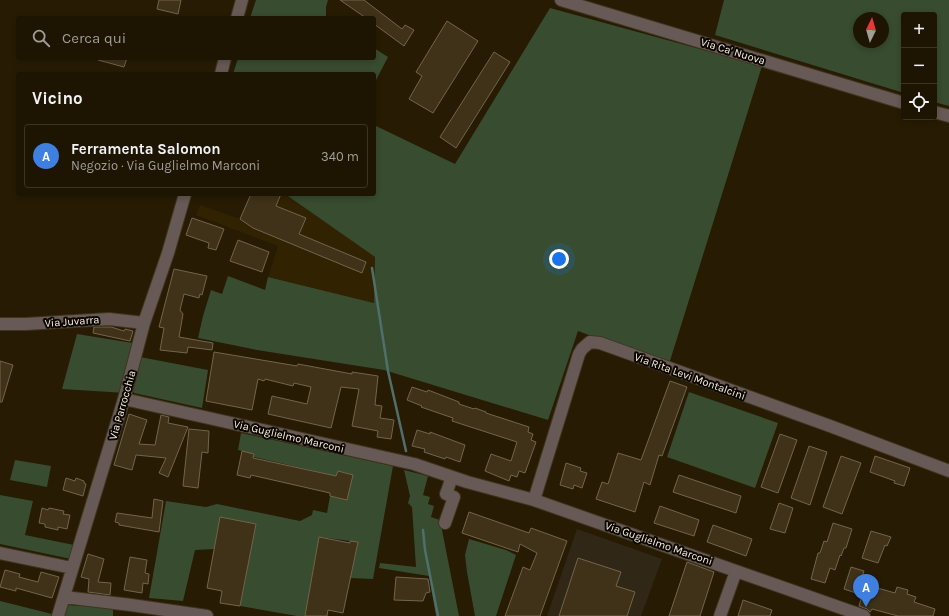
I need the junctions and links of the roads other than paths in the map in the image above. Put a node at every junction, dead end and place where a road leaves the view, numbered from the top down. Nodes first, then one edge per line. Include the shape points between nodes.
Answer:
1 (242, 0) edge
2 (562, 0) edge
3 (238, 16) edge
4 (224, 60) edge
5 (222, 72) edge
6 (901, 102) edge
7 (937, 113) edge
8 (949, 116) edge
9 (184, 196) edge
10 (144, 323) junction
11 (0, 324) edge
12 (124, 399) junction
13 (949, 471) edge
14 (452, 477) junction
15 (534, 500) junction
16 (445, 523) dead end
17 (0, 553) edge
18 (72, 568) junction
19 (736, 571) junction
20 (64, 597) junction
21 (190, 615) edge
22 (58, 616) edge
23 (207, 616) edge
24 (720, 616) edge
25 (864, 616) edge

1 - 3 street
2 - 6 street, Via Ca' Nuova
4 - 5 street
7 - 8 street
9 - 10 street, Via Parrocchia
10 - 11 street, Via Juvarra via 110,318
10 - 12 street, Via Parrocchia
12 - 14 street, Via Guglielmo Marconi via 414,464
12 - 18 street, Via Parrocchia
13 - 15 street, Via Rita Levi Montalcini via 600,343 590,342 579,354
14 - 15 street, Via Guglielmo Marconi
14 - 16 street via 446,494 454,497
15 - 19 street, Via Guglielmo Marconi
17 - 18 street
18 - 20 street, Via Parrocchia
19 - 24 street
19 - 25 street, Via Guglielmo Marconi
20 - 21 street
20 - 22 street, Via Parrocchia
21 - 23 street

